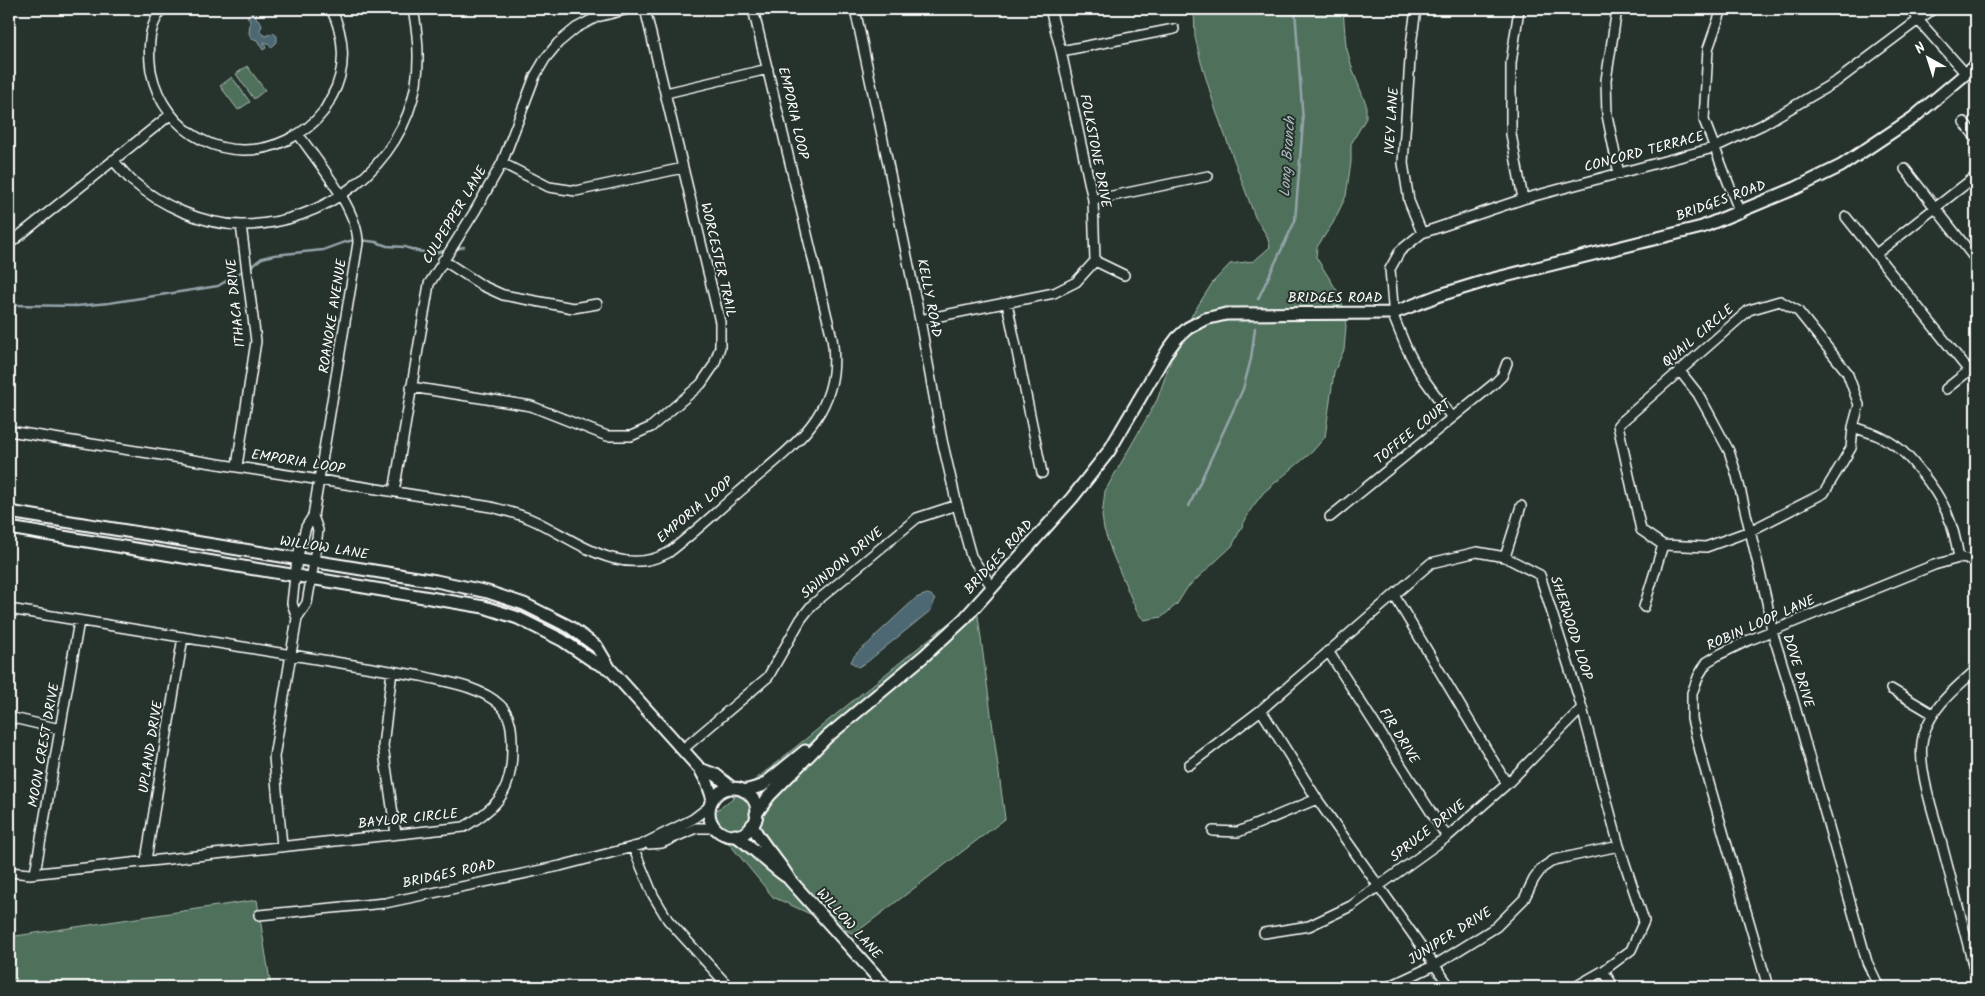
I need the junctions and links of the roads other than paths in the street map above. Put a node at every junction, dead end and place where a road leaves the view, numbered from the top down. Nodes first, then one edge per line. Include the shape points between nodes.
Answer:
1 (161, 9) edge
2 (331, 9) edge
3 (413, 9) edge
4 (629, 9) edge
5 (645, 9) edge
6 (753, 9) edge
7 (855, 9) edge
8 (1050, 9) edge
9 (1416, 9) edge
10 (1519, 9) edge
11 (1617, 9) edge
12 (1722, 9) edge
13 (1912, 9) edge
14 (1933, 9) edge
15 (1919, 21) junction
16 (1174, 29) dead end
17 (1062, 51) junction
18 (1976, 66) edge
19 (768, 69) junction
20 (1966, 74) junction
21 (666, 94) junction
22 (170, 115) junction
23 (1964, 122) dead end
24 (299, 135) junction
25 (1976, 138) edge
26 (1713, 148) junction
27 (113, 160) junction
28 (502, 163) junction
29 (683, 168) junction
30 (1905, 169) dead end
31 (1620, 174) junction
32 (1208, 176) dead end
33 (1976, 176) edge
34 (341, 196) junction
35 (1524, 199) junction
36 (1093, 200) junction
37 (1935, 208) junction
38 (1740, 213) junction
39 (1846, 217) dead end
40 (241, 225) junction
41 (1422, 233) junction
42 (9, 244) edge
43 (1876, 254) junction
44 (443, 260) junction
45 (1976, 260) edge
46 (1094, 261) junction
47 (1124, 275) dead end
48 (1007, 303) junction
49 (597, 304) dead end
50 (1393, 313) junction
51 (920, 320) junction
52 (1507, 363) dead end
53 (1972, 368) edge
54 (1679, 370) junction
55 (412, 387) junction
56 (1946, 389) dead end
57 (1452, 418) junction
58 (1853, 426) junction
59 (9, 431) edge
60 (237, 466) junction
61 (1042, 473) dead end
62 (320, 480) junction
63 (394, 492) junction
64 (957, 505) junction
65 (1522, 506) dead end
66 (9, 512) edge
67 (313, 516) junction
68 (1330, 517) dead end
69 (9, 528) edge
70 (1750, 531) junction
71 (1662, 545) junction
72 (1505, 557) junction
73 (1959, 558) junction
74 (297, 559) junction
75 (1976, 560) edge
76 (314, 562) junction
77 (294, 575) junction
78 (311, 578) junction
79 (992, 587) junction
80 (1394, 595) junction
81 (1644, 607) dead end
82 (9, 609) edge
83 (297, 618) junction
84 (79, 621) junction
85 (1772, 631) junction
86 (183, 637) junction
87 (1328, 651) junction
88 (290, 654) junction
89 (610, 668) junction
90 (1976, 670) edge
91 (392, 671) junction
92 (1891, 688) dead end
93 (1582, 708) junction
94 (1261, 710) junction
95 (1933, 714) junction
96 (9, 717) edge
97 (60, 729) junction
98 (827, 737) junction
99 (682, 750) junction
100 (1189, 765) dead end
101 (700, 769) junction
102 (1507, 784) junction
103 (738, 789) junction
104 (1317, 799) junction
105 (711, 802) junction
106 (754, 820) junction
107 (715, 828) junction
108 (1213, 831) dead end
109 (396, 834) junction
110 (735, 835) junction
111 (1447, 837) junction
112 (282, 846) junction
113 (637, 846) junction
114 (1619, 846) junction
115 (146, 860) junction
116 (9, 872) edge
117 (35, 873) junction
118 (790, 880) junction
119 (1377, 887) junction
120 (259, 915) dead end
121 (1264, 933) dead end
122 (1435, 965) junction
123 (1603, 971) junction
124 (1976, 977) edge
125 (729, 987) edge
126 (886, 987) edge
127 (1388, 987) edge
128 (1450, 987) edge
129 (1575, 987) edge
130 (1614, 987) edge
131 (1768, 987) edge
132 (1879, 987) edge

1 - 22 street via 153,26 149,57 154,88
2 - 24 street via 338,23 343,54 338,85 322,113
3 - 34 street via 418,61 416,86 408,112 380,162
4 - 28 street, CULPEPPER LANE via 597,17 576,28 544,58
5 - 21 street, WORCESTER TRAIL
6 - 19 street, EMPORIA LOOP
7 - 51 street, KELLY ROAD
8 - 17 street, FOLKSTONE DRIVE
9 - 41 street, IVEY LANE via 1403,163 1409,201
10 - 35 street via 1511,63 1511,134
11 - 31 street via 1606,80 1607,115
12 - 26 street via 1708,49 1705,89 1704,120
13 - 15 street
14 - 15 street, CONCORD TERRACE
15 - 20 street
15 - 26 street, CONCORD TERRACE via 1837,80 1762,125
16 - 17 street
17 - 36 street, FOLKSTONE DRIVE
18 - 20 street, BRIDGES ROAD
19 - 21 street
19 - 63 street, EMPORIA LOOP via 834,350 830,387 810,428 673,548 662,556 645,561 607,558 516,513
20 - 38 street, BRIDGES ROAD via 1913,118 1841,166
21 - 29 street, WORCESTER TRAIL
22 - 24 street via 191,134 217,146 245,151 273,147
22 - 27 street
23 - 25 street
24 - 34 street, ROANOKE AVENUE
26 - 31 street, CONCORD TERRACE
26 - 38 street
27 - 40 street via 132,180 169,205 203,218
27 - 42 street
28 - 29 street via 549,187 576,191
28 - 44 street, CULPEPPER LANE
29 - 55 street, WORCESTER TRAIL via 720,322 720,348 714,365 701,384 651,427 631,436 607,436 530,406
30 - 37 street
31 - 35 street, CONCORD TERRACE
32 - 36 street
33 - 37 street
34 - 40 street via 290,219
34 - 62 street, ROANOKE AVENUE via 356,227 358,250
35 - 41 street, CONCORD TERRACE
36 - 46 street, FOLKSTONE DRIVE
37 - 43 street
37 - 45 street
38 - 50 street, BRIDGES ROAD via 1685,232 1488,280 1440,294
39 - 43 street
40 - 60 street, ITHACA DRIVE via 256,341
41 - 50 street, CONCORD TERRACE via 1400,251 1390,269
43 - 53 street
44 - 49 street via 503,295 573,308
44 - 55 street, CULPEPPER LANE via 428,284
46 - 47 street
46 - 48 street via 1076,282 1054,293
48 - 51 street
48 - 61 street
50 - 57 street, CONCORD TERRACE via 1419,372
50 - 79 street, BRIDGES ROAD via 1226,314 1205,319 1188,328 1168,350 1126,423 1091,475
51 - 64 street, KELLY ROAD
52 - 57 street, TOFFEE COURT via 1502,376
53 - 56 street
54 - 58 street, QUAIL CIRCLE via 1749,310 1780,301 1798,311 1847,372 1859,405
54 - 70 street, DOVE DRIVE via 1698,394 1729,451
54 - 71 street, QUAIL CIRCLE via 1618,425 1641,530
55 - 63 street, CULPEPPER LANE
57 - 68 street, TOFFEE COURT
58 - 70 street, QUAIL CIRCLE via 1851,448 1824,493
58 - 73 street via 1896,446 1913,462 1943,503 1956,537
59 - 60 street, EMPORIA LOOP
60 - 62 street, EMPORIA LOOP
62 - 63 street, EMPORIA LOOP
62 - 67 street, ROANOKE AVENUE
64 - 79 street, KELLY ROAD via 971,556
64 - 99 street, SWINDON DRIVE via 917,518 812,605 768,677
65 - 72 street
66 - 74 street, WILLOW LANE
67 - 74 street, ROANOKE AVENUE via 306,527
67 - 76 street, ROANOKE AVENUE via 318,530
69 - 77 street, WILLOW LANE
70 - 71 street, QUAIL CIRCLE via 1706,547
70 - 85 street, DOVE DRIVE
71 - 81 street
72 - 80 street, SHERWOOD LOOP via 1477,552 1430,564
72 - 93 street, SHERWOOD LOOP via 1540,575
73 - 75 street, ROBIN LOOP LANE
73 - 85 street, ROBIN LOOP LANE via 1934,565
74 - 76 street, WILLOW LANE
74 - 77 street, ROANOKE AVENUE
76 - 78 street, ROANOKE AVENUE
76 - 89 street, WILLOW LANE via 436,581 488,592 524,604 570,627 598,646
77 - 78 street, WILLOW LANE
77 - 83 street, ROANOKE AVENUE via 292,603
78 - 83 street, ROANOKE AVENUE via 306,603
78 - 89 street, WILLOW LANE via 484,607 518,618 562,640 593,662
79 - 98 street, BRIDGES ROAD via 964,619 924,656
80 - 87 street, SHERWOOD LOOP
80 - 102 street
82 - 84 street, BAYLOR CIRCLE
83 - 88 street
84 - 86 street, BAYLOR CIRCLE
84 - 97 street, MOON CREST DRIVE
85 - 131 street, ROBIN LOOP LANE via 1707,662 1692,693 1692,719 1702,760
85 - 132 street, DOVE DRIVE via 1867,962
86 - 88 street, BAYLOR CIRCLE
86 - 115 street, UPLAND DRIVE
87 - 94 street, SHERWOOD LOOP
87 - 111 street, FIR DRIVE
88 - 91 street, BAYLOR CIRCLE
88 - 112 street via 274,757
89 - 99 street, WILLOW LANE
90 - 95 street
91 - 109 street via 383,746
91 - 109 street, BAYLOR CIRCLE via 479,692 501,705 512,727 512,769 508,785 497,802 464,828
92 - 95 street
93 - 102 street, SPRUCE DRIVE
93 - 114 street, SHERWOOD LOOP
94 - 100 street, SHERWOOD LOOP
94 - 104 street
95 - 124 street via 1923,736 1924,771
96 - 97 street
97 - 117 street, MOON CREST DRIVE
98 - 103 street, BRIDGES ROAD via 762,786
98 - 106 street, BRIDGES ROAD via 769,796
99 - 101 street, WILLOW LANE
101 - 103 street, WILLOW LANE
101 - 105 street, WILLOW LANE via 707,782
102 - 111 street, SPRUCE DRIVE
103 - 105 street via 721,791
103 - 106 street via 754,802
104 - 108 street via 1238,832
104 - 119 street
105 - 107 street via 709,818
105 - 113 street, BRIDGES ROAD via 693,819
106 - 110 street via 746,831
106 - 118 street, WILLOW LANE via 759,840 782,865
107 - 110 street via 724,834
107 - 113 street, BRIDGES ROAD via 696,828 662,843
109 - 112 street, BAYLOR CIRCLE
110 - 118 street, WILLOW LANE
111 - 119 street, SPRUCE DRIVE
112 - 115 street, BAYLOR CIRCLE
113 - 120 street, BRIDGES ROAD via 560,866 385,903
113 - 125 street via 654,895 668,920
114 - 122 street, JUNIPER DRIVE via 1554,860 1542,868 1524,899 1504,920
114 - 123 street, SHERWOOD LOOP via 1644,921 1631,950
115 - 117 street, BAYLOR CIRCLE
116 - 117 street, BAYLOR CIRCLE
118 - 126 street, WILLOW LANE
119 - 121 street, SPRUCE DRIVE via 1351,906 1309,926
119 - 122 street
122 - 127 street, JUNIPER DRIVE
122 - 128 street
123 - 129 street, SHERWOOD LOOP
123 - 130 street

